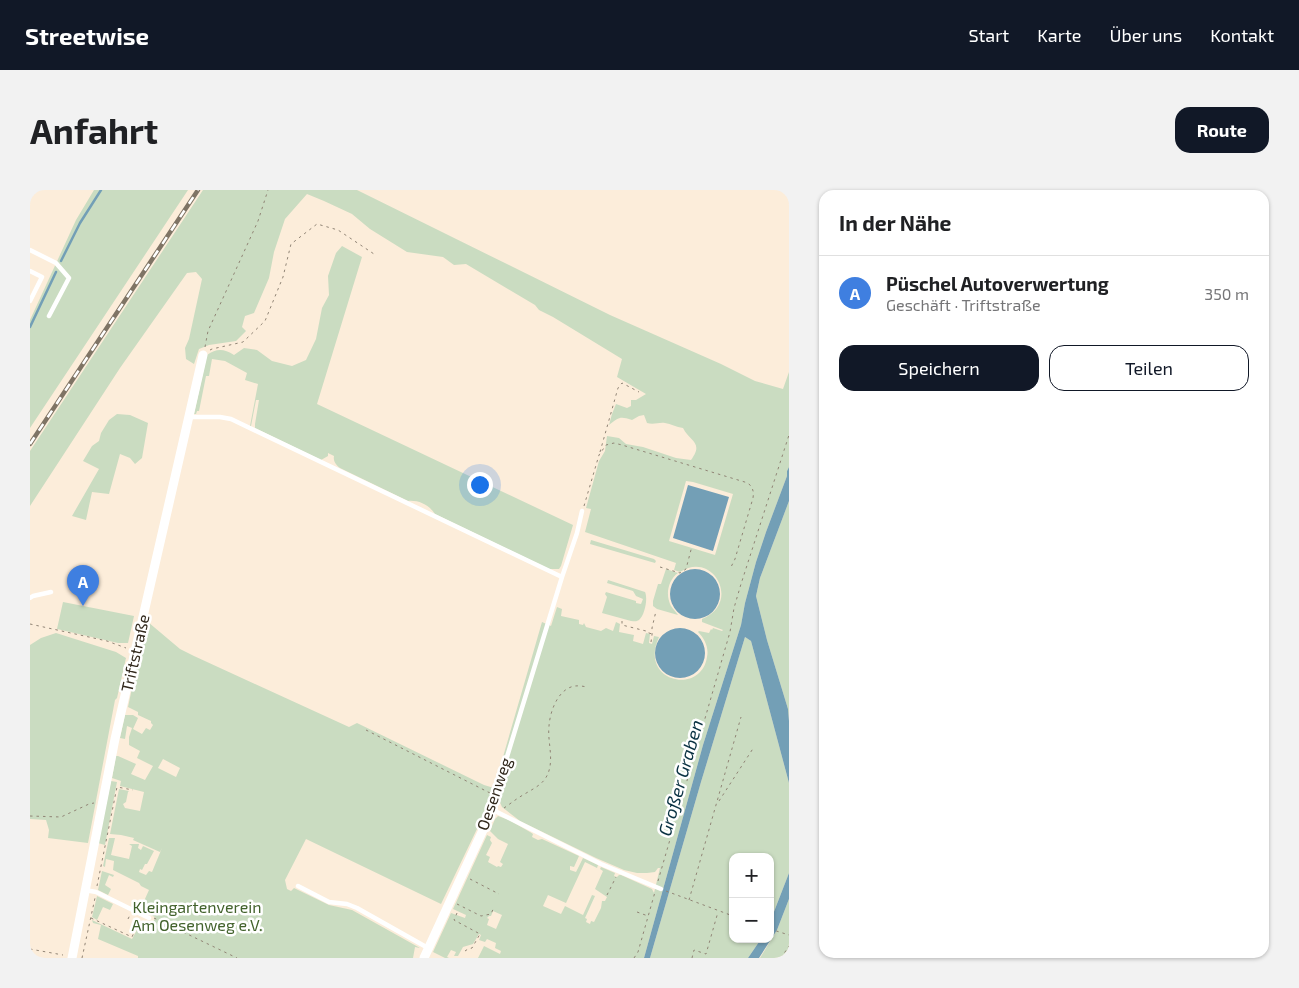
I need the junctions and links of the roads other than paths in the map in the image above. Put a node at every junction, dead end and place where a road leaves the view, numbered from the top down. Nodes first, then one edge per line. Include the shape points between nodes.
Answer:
1 (30, 250) edge
2 (30, 271) edge
3 (30, 301) edge
4 (49, 316) dead end
5 (203, 355) road end
6 (189, 417) junction
7 (582, 511) road end
8 (562, 577) junction
9 (51, 592) dead end
10 (30, 598) edge
11 (495, 810) junction
12 (298, 886) dead end
13 (659, 888) road end
14 (85, 890) junction
15 (149, 918) road end
16 (428, 948) junction
17 (70, 957) edge
18 (424, 958) edge

1 - 4 lane via 56,263 69,278
2 - 3 lane via 42,277
5 - 6 street, Triftstraße
6 - 8 lane via 231,419
6 - 14 street, Triftstraße via 115,739
7 - 8 lane via 578,533
8 - 11 lane, Oesenweg via 495,796
9 - 10 lane
11 - 13 lane via 554,841
11 - 16 street, Oesenweg
12 - 16 lane via 329,902 358,908
14 - 15 lane via 96,892
14 - 17 street, Triftstraße
16 - 18 street, Oesenweg

